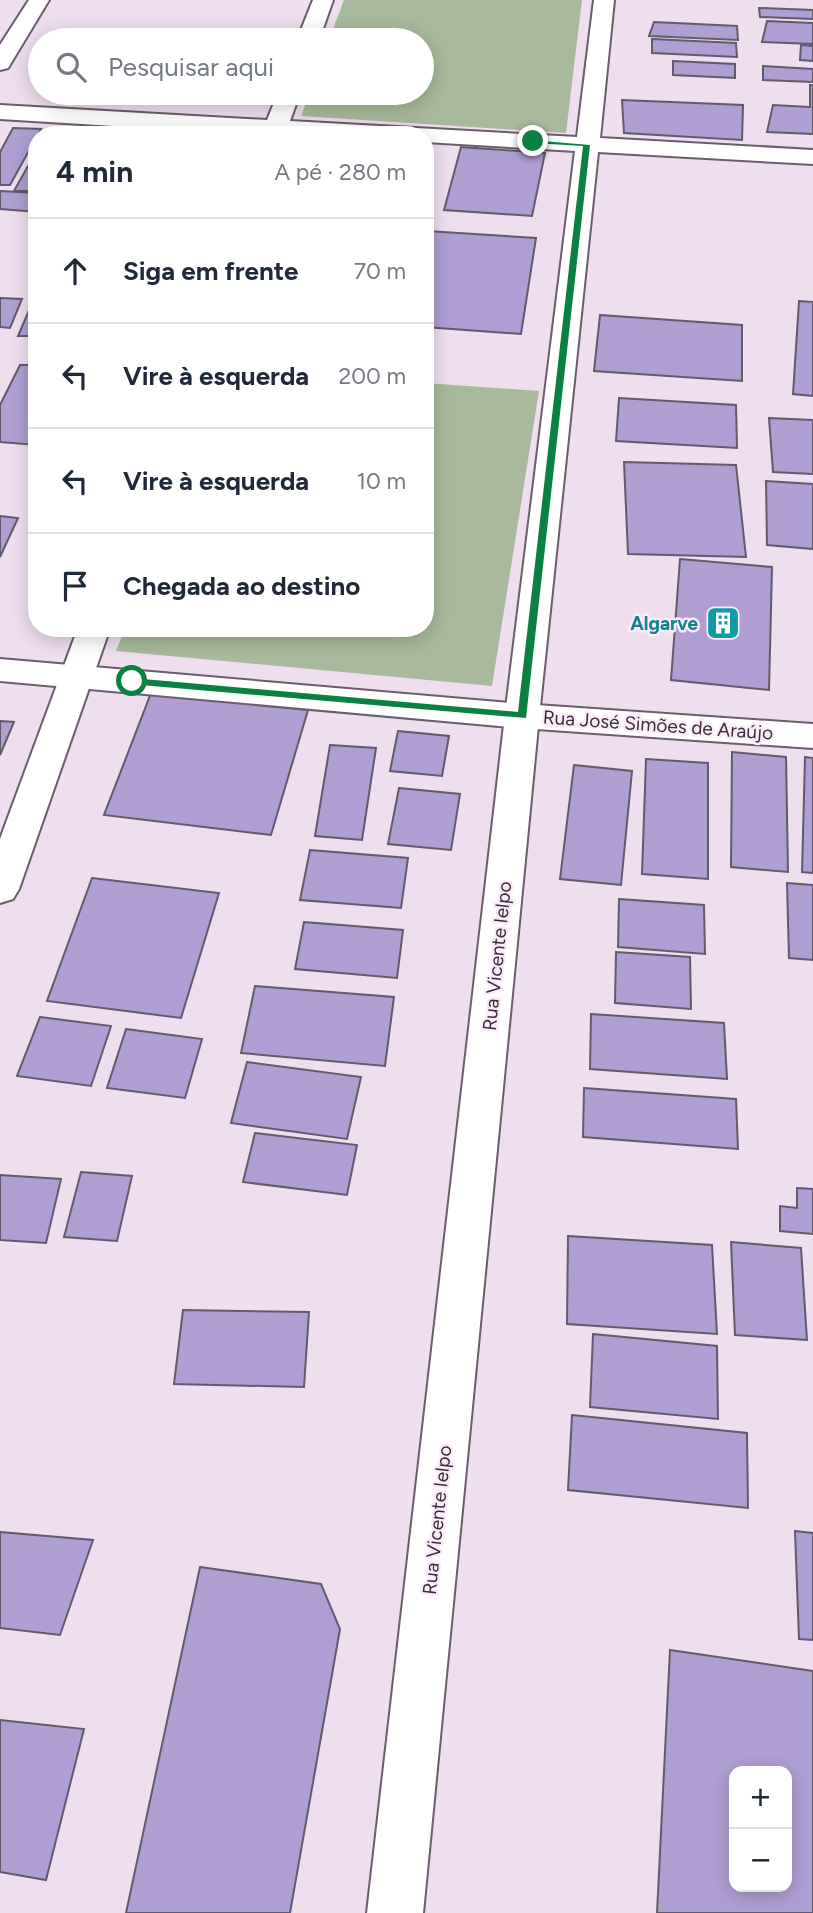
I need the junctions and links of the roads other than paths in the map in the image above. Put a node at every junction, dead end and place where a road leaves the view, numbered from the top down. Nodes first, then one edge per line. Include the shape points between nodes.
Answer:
1 (39, 0) edge
2 (323, 0) edge
3 (604, 0) edge
4 (312, 28) edge
5 (0, 62) edge
6 (284, 105) edge
7 (0, 112) edge
8 (214, 126) edge
9 (277, 126) edge
10 (434, 136) edge
11 (587, 145) junction
12 (813, 157) edge
13 (91, 637) edge
14 (0, 670) edge
15 (77, 677) junction
16 (522, 716) junction
17 (813, 736) edge
18 (0, 889) edge
19 (395, 1913) edge

1 - 5 street
2 - 4 street
3 - 11 street, Rua Vicente Ielpo
6 - 9 street
7 - 8 street
10 - 11 street
11 - 12 street
11 - 16 street, Rua Vicente Ielpo
13 - 15 street
14 - 15 street, Rua José Simões de Araújo
15 - 16 street, Rua José Simões de Araújo
15 - 18 street
16 - 17 street, Rua José Simões de Araújo
16 - 19 street, Rua Vicente Ielpo

